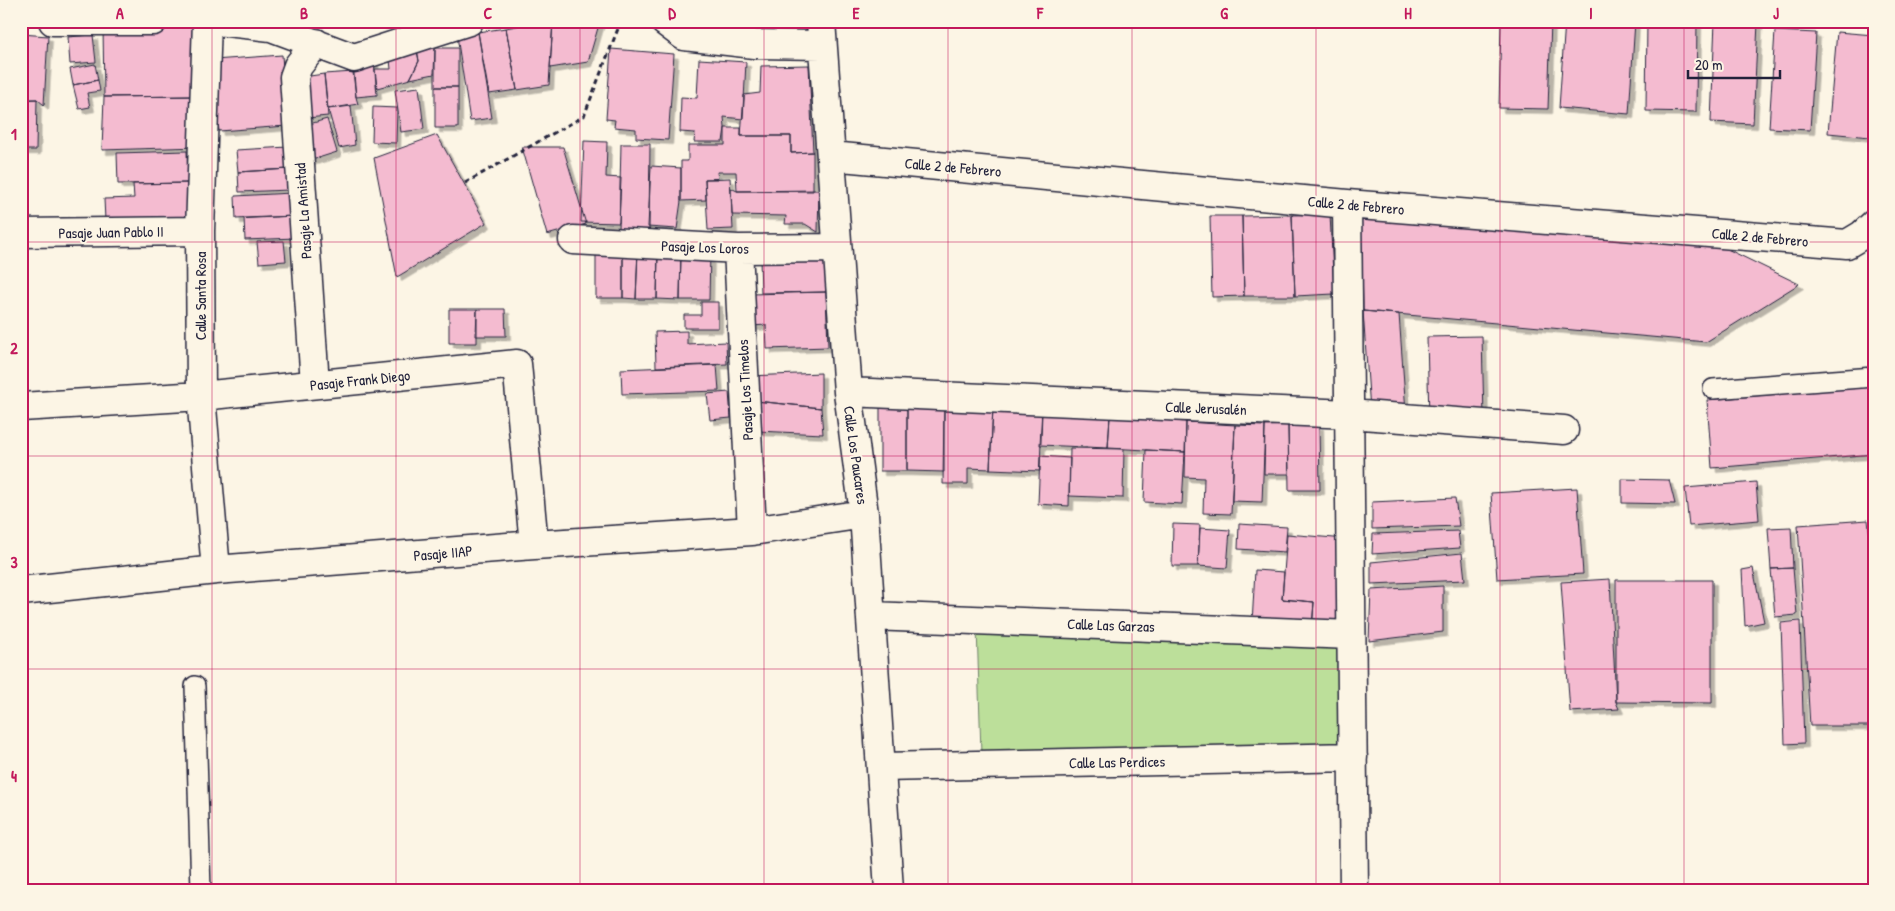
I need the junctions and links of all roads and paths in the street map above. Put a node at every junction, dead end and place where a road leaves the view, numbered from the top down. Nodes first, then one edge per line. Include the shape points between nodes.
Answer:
1 (53, 21) edge
2 (153, 21) edge
3 (208, 21) edge
4 (217, 21) edge
5 (469, 21) edge
6 (621, 21) edge
7 (664, 21) edge
8 (106, 22) edge
9 (822, 33) edge
10 (316, 44) junction
11 (831, 156) junction
12 (465, 183) dead end
13 (1347, 204) junction
14 (1874, 224) edge
15 (200, 231) junction
16 (21, 233) edge
17 (573, 240) dead end
18 (836, 248) junction
19 (738, 249) junction
20 (1874, 377) edge
21 (315, 384) junction
22 (1713, 389) dead end
23 (848, 392) junction
24 (201, 396) junction
25 (21, 408) edge
26 (1350, 414) junction
27 (1564, 430) dead end
28 (864, 514) junction
29 (752, 531) junction
30 (534, 545) junction
31 (216, 570) junction
32 (21, 591) edge
33 (871, 616) junction
34 (1351, 635) junction
35 (195, 686) dead end
36 (1352, 757) junction
37 (882, 767) junction
38 (201, 890) edge
39 (889, 890) edge
40 (1354, 890) edge

1 - 8 street
2 - 8 street
3 - 15 street, Calle Santa Rosa
4 - 10 street via 271,27
5 - 10 street via 354,58
6 - 12 path via 584,116
7 - 9 street via 684,36 754,44
9 - 11 street, Calle Los Paucares
10 - 21 street, Pasaje La Amistad via 298,66 294,77
11 - 13 street, Calle 2 de Febrero
11 - 18 street, Calle Los Paucares
13 - 14 street, Calle 2 de Febrero via 1847,244
13 - 26 street
15 - 16 street, Pasaje Juan Pablo II
15 - 24 street, Calle Santa Rosa
17 - 19 street, Pasaje Los Loros
18 - 19 street, Pasaje Los Loros
18 - 23 street, Calle Los Paucares
19 - 29 street, Pasaje Los Timelos
20 - 22 lane
21 - 24 street, Pasaje Frank Diego
21 - 30 street, Pasaje Frank Diego via 517,364
23 - 26 street, Calle Jerusalén
23 - 28 street, Calle Los Paucares
24 - 25 street, Pasaje Frank Diego
24 - 31 street, Calle Santa Rosa
26 - 27 street, Calle Jerusalén
26 - 34 street
28 - 29 street, Pasaje IIAP
28 - 33 street, Calle Los Paucares
29 - 30 street, Pasaje IIAP
30 - 31 street, Pasaje IIAP
31 - 32 street, Pasaje IIAP
33 - 34 street, Calle Las Garzas
33 - 37 street, Calle Los Paucares
34 - 36 street
35 - 38 lane
36 - 37 street, Calle Las Perdices
36 - 40 street
37 - 39 street, Calle Los Paucares

